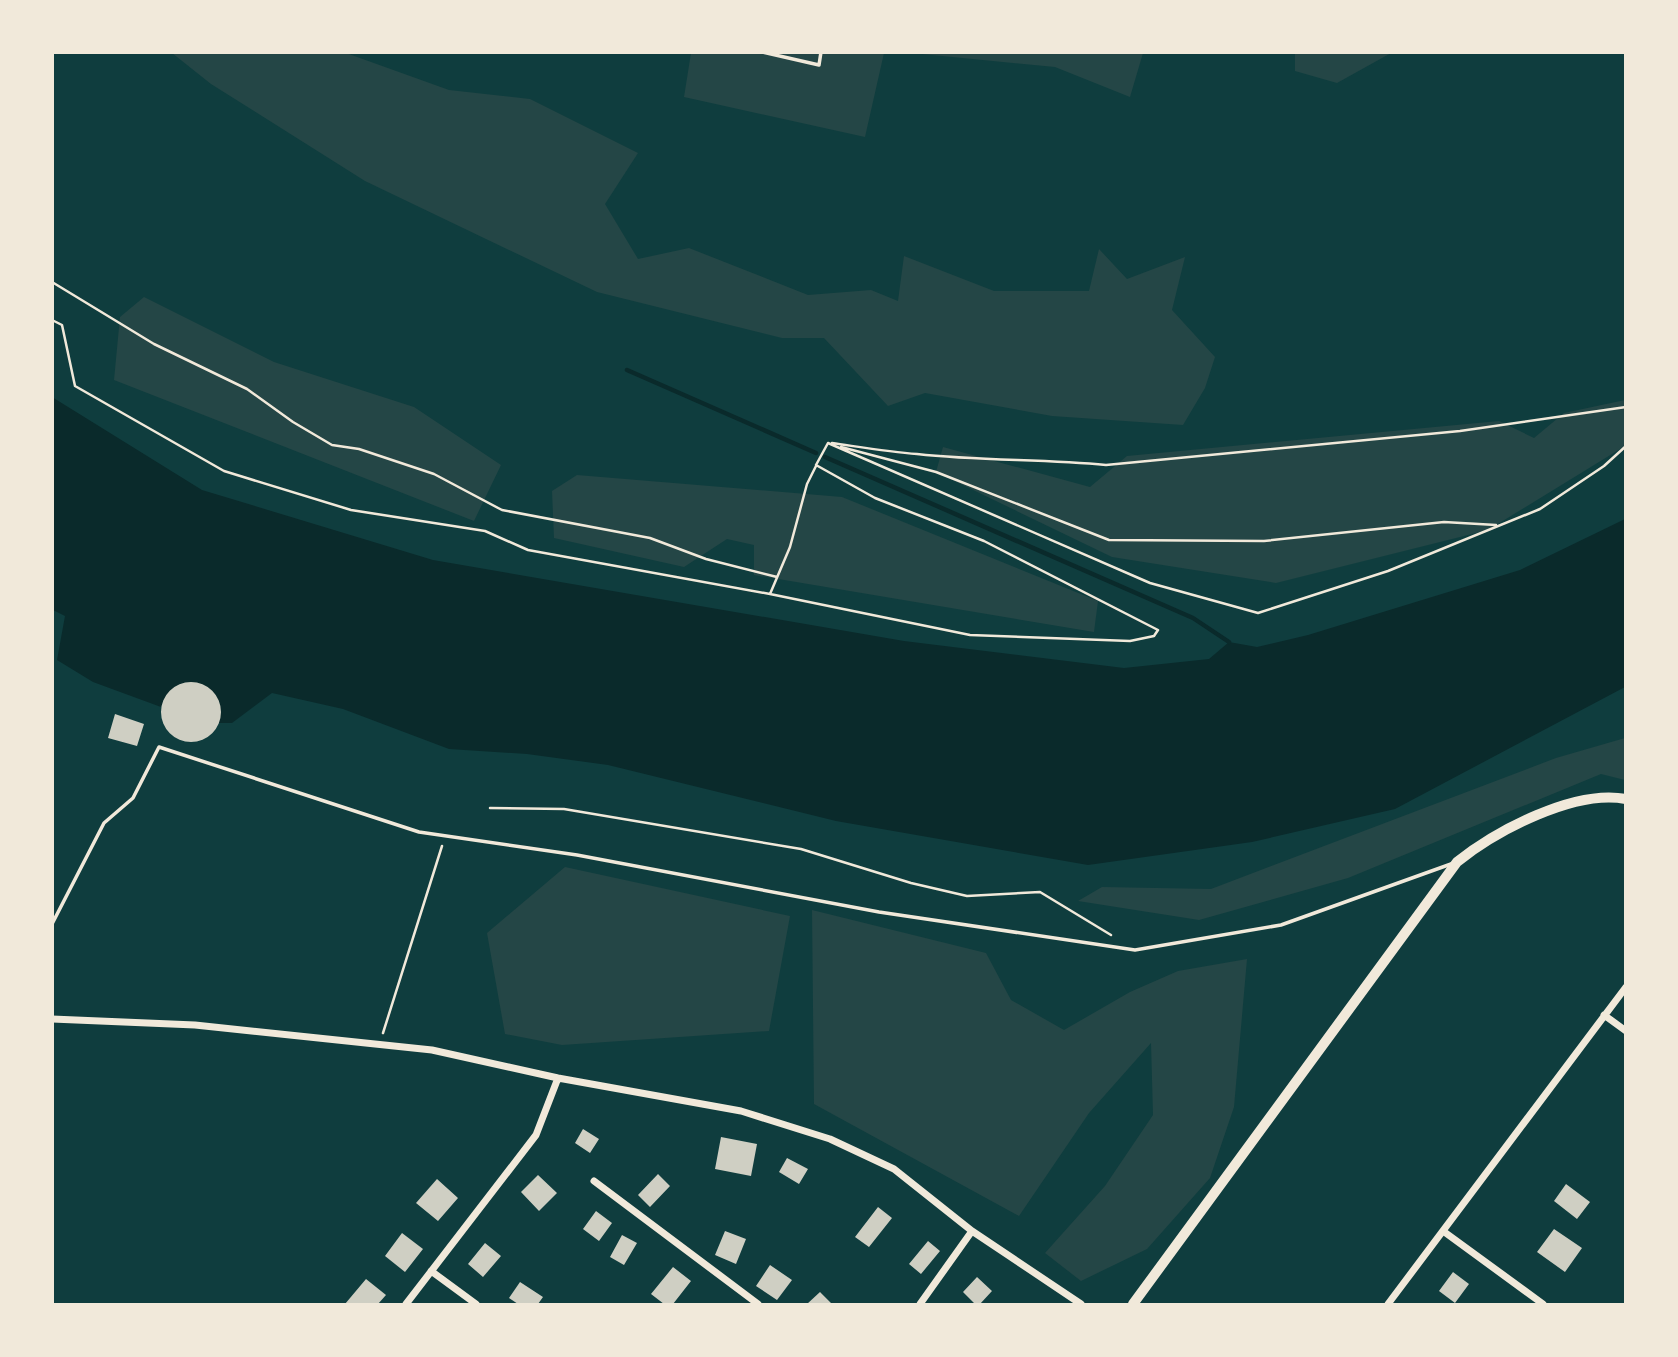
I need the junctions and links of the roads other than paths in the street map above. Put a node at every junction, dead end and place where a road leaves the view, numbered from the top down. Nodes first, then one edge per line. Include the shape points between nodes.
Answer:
1 (762, 52) edge
2 (821, 52) edge
3 (1626, 799) edge
4 (1457, 862) junction
5 (52, 924) edge
6 (1626, 987) edge
7 (1604, 1015) junction
8 (52, 1019) edge
9 (1626, 1031) edge
10 (558, 1078) junction
11 (594, 1181) dead end
12 (972, 1231) junction
13 (1444, 1231) junction
14 (431, 1271) junction
15 (406, 1304) edge
16 (477, 1304) edge
17 (758, 1304) edge
18 (920, 1304) edge
19 (1081, 1304) edge
20 (1133, 1304) edge
21 (1388, 1304) edge
22 (1543, 1304) edge

1 - 2 lane via 819,65
3 - 4 street via 1594,799 1528,819 1482,842
4 - 5 lane via 1280,925 1135,950 879,912 604,859 446,836 383,821 159,747 134,798 104,823
4 - 20 street
6 - 7 street
7 - 9 street
7 - 13 street
8 - 10 street via 195,1025 432,1050
10 - 12 street via 741,1111 830,1139 894,1169
10 - 14 street via 536,1135
11 - 17 street
12 - 18 street
12 - 19 street
13 - 21 street
13 - 22 street
14 - 15 street
14 - 16 street

